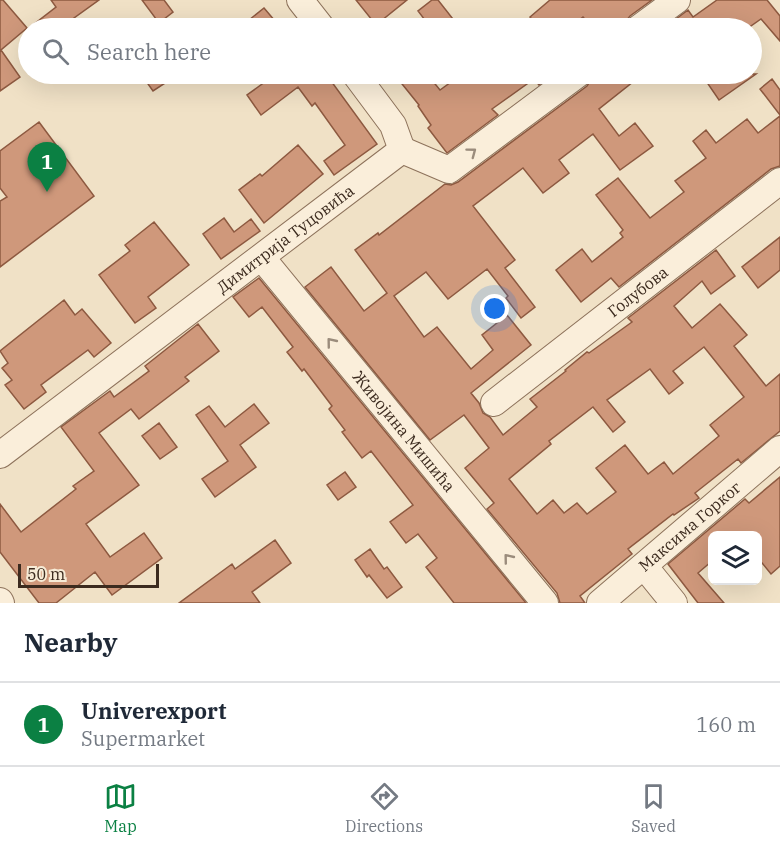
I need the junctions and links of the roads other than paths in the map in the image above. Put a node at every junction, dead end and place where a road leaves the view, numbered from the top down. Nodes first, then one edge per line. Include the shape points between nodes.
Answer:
1 (300, 0) edge
2 (677, 0) edge
3 (314, 18) edge
4 (653, 18) edge
5 (362, 84) edge
6 (565, 84) edge
7 (402, 150) junction
8 (780, 181) edge
9 (262, 258) junction
10 (494, 403) dead end
11 (780, 449) edge
12 (0, 455) edge
13 (644, 566) junction
14 (545, 603) edge
15 (600, 603) edge
16 (674, 603) edge

1 - 3 street
2 - 4 street
5 - 7 street via 393,125
7 -> 6 street via 449,170
7 - 9 street, Димитрија Туцовића
8 - 10 street, Голубова
9 - 12 street, Димитрија Туцовића
14 -> 9 street, Живојина Мишића
11 - 13 street, Максима Горког
13 - 15 street, Максима Горког
13 - 16 street

